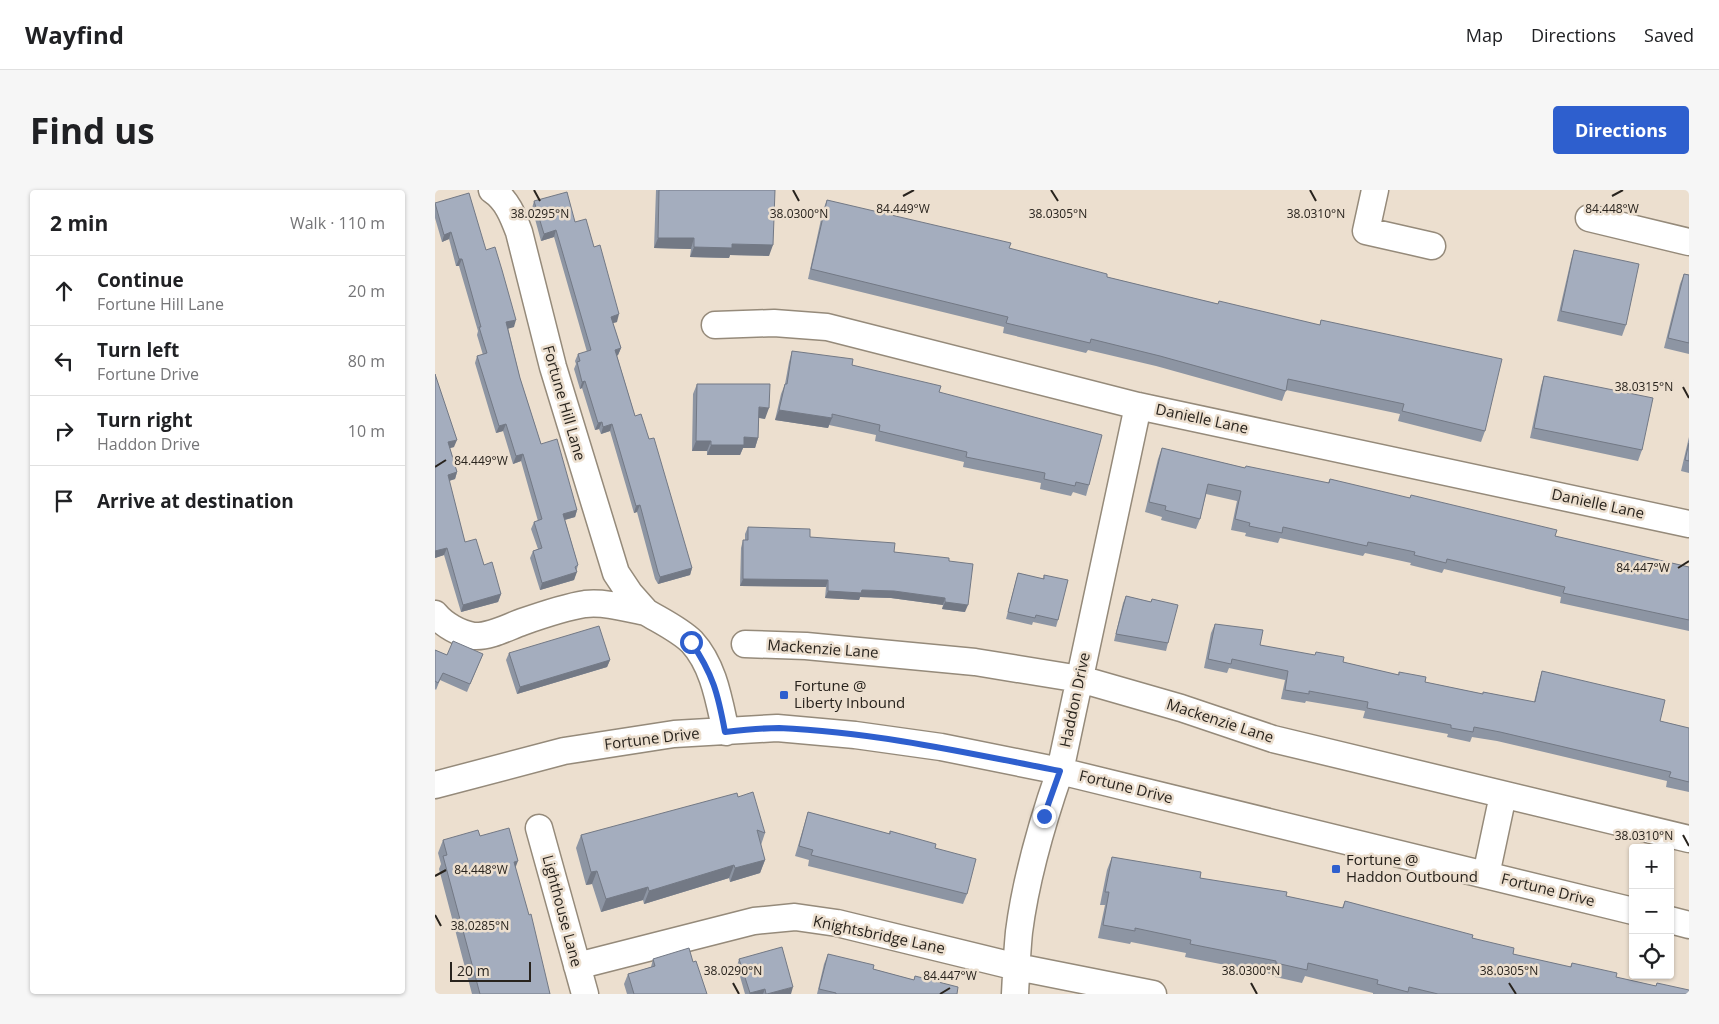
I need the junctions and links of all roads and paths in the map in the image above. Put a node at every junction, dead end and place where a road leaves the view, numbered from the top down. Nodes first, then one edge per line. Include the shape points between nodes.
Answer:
1 (492, 190) edge
2 (1375, 190) edge
3 (1589, 218) dead end
4 (1689, 242) edge
5 (1432, 246) dead end
6 (715, 325) dead end
7 (1138, 406) junction
8 (1689, 524) edge
9 (646, 612) junction
10 (435, 614) edge
11 (745, 644) dead end
12 (1080, 679) junction
13 (725, 732) junction
14 (1060, 771) junction
15 (435, 785) edge
16 (1503, 795) junction
17 (539, 828) dead end
18 (1689, 839) edge
19 (1486, 875) junction
20 (1629, 910) edge
21 (1674, 921) edge
22 (1689, 924) edge
23 (577, 966) junction
24 (1017, 966) junction
25 (585, 994) edge
26 (1015, 994) edge
27 (1153, 994) edge

1 - 9 street, Fortune Hill Lane via 511,213 519,232 553,367 616,573
2 - 5 street via 1366,231
3 - 4 street
6 - 7 street, Danielle Lane via 774,323 827,327
7 - 8 street, Danielle Lane
7 - 12 street, Haddon Drive
9 - 10 street, Fortune Hill Lane via 607,604 585,604 475,636 458,631
9 - 13 street, Fortune Hill Lane via 691,642 707,665 717,691
11 - 12 street, Mackenzie Lane via 806,646 975,662
12 - 14 street, Haddon Drive
12 - 16 street, Mackenzie Lane via 1181,708 1273,740
13 - 14 street, Fortune Drive via 777,728 855,735 941,747
13 - 15 street, Fortune Drive via 631,739 564,752
14 - 19 street, Fortune Drive
14 - 24 street, Haddon Drive via 1044,816 1031,871 1019,932
16 - 18 street, Mackenzie Lane
16 - 19 street
17 - 23 street, Lighthouse Lane
19 - 20 street, Fortune Drive
21 - 22 street
23 - 24 street, Knightsbridge Lane via 754,921 795,917 837,923
23 - 25 street, Lighthouse Lane
24 - 26 street, Haddon Drive
24 - 27 street, Knightsbridge Lane

